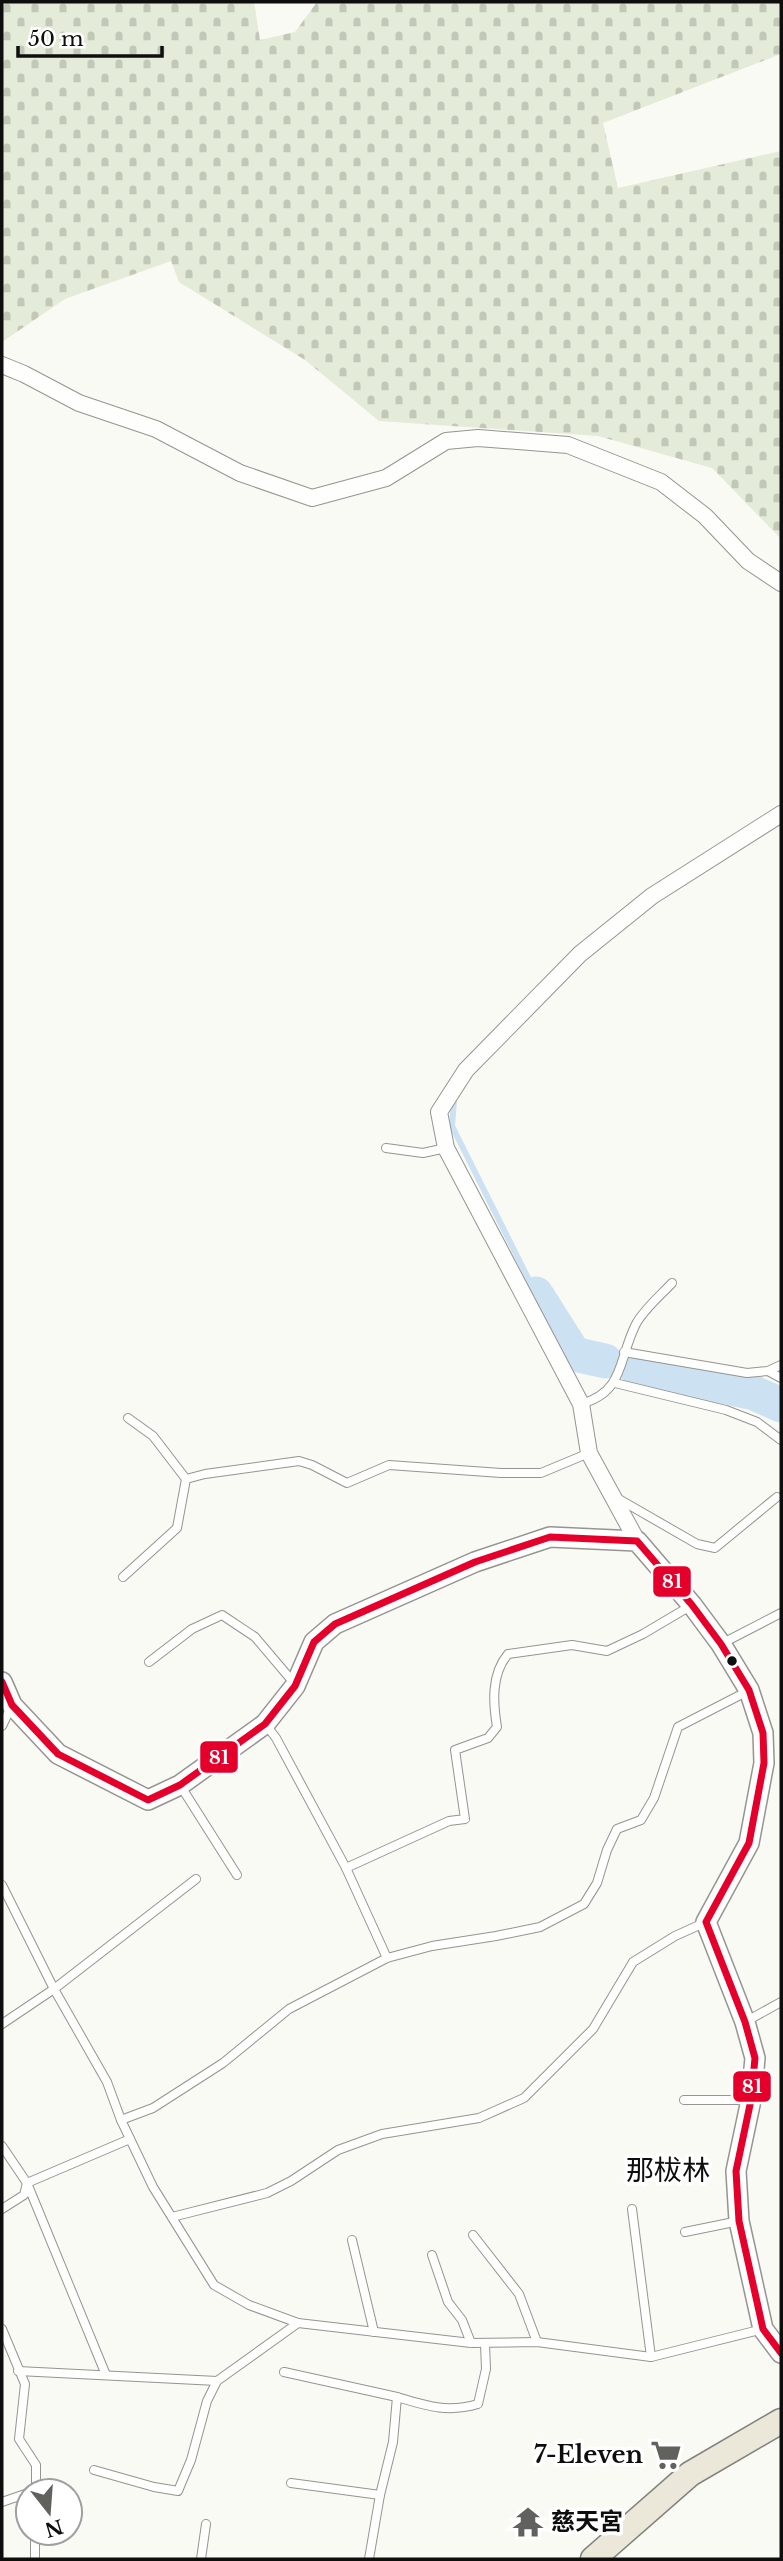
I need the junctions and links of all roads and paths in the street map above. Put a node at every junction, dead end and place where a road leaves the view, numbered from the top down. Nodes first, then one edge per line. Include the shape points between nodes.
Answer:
1 (2, 365) edge
2 (781, 583) edge
3 (781, 814) edge
4 (386, 1148) dead end
5 (446, 1148) junction
6 (672, 1283) dead end
7 (624, 1352) junction
8 (781, 1365) edge
9 (768, 1371) junction
10 (781, 1378) edge
11 (615, 1383) junction
12 (580, 1404) junction
13 (128, 1418) dead end
14 (781, 1440) edge
15 (589, 1453) junction
16 (186, 1479) junction
17 (611, 1495) junction
18 (777, 1497) dead end
19 (637, 1541) junction
20 (123, 1577) dead end
21 (692, 1605) junction
22 (781, 1613) edge
23 (721, 1644) junction
24 (149, 1662) dead end
25 (2, 1682) edge
26 (295, 1686) junction
27 (749, 1690) junction
28 (12, 1705) junction
29 (265, 1724) junction
30 (2, 1726) edge
31 (180, 1785) junction
32 (346, 1868) junction
33 (237, 1875) dead end
34 (196, 1878) dead end
35 (2, 1885) edge
36 (706, 1922) junction
37 (387, 1958) junction
38 (54, 1989) junction
39 (781, 2002) edge
40 (745, 2022) junction
41 (2, 2024) edge
42 (684, 2100) dead end
43 (751, 2100) junction
44 (121, 2120) junction
45 (130, 2139) junction
46 (2, 2147) edge
47 (27, 2183) junction
48 (632, 2208) dead end
49 (2, 2209) edge
50 (172, 2217) junction
51 (739, 2221) junction
52 (685, 2232) dead end
53 (473, 2235) dead end
54 (352, 2240) dead end
55 (432, 2255) dead end
56 (298, 2323) junction
57 (2, 2329) edge
58 (763, 2329) junction
59 (374, 2332) junction
60 (537, 2342) junction
61 (471, 2343) junction
62 (485, 2344) junction
63 (781, 2353) edge
64 (651, 2357) junction
65 (18, 2371) junction
66 (284, 2372) dead end
67 (106, 2375) junction
68 (217, 2381) junction
69 (397, 2397) junction
70 (776, 2427) edge
71 (94, 2470) dead end
72 (36, 2477) edge
73 (291, 2483) dead end
74 (380, 2495) junction
75 (206, 2524) dead end
76 (201, 2559) edge
77 (369, 2559) edge
78 (593, 2559) edge

1 - 2 street via 79,403 156,429 240,473 312,498 387,478 446,441 478,438 568,445 661,482 705,516 748,561
3 - 5 street via 652,896 580,954 525,1007 466,1070 439,1112
4 - 5 lane via 423,1153
5 - 12 street
6 - 7 lane via 637,1322
7 - 9 lane via 747,1373
7 - 11 lane
8 - 9 lane
9 - 10 lane
11 - 12 lane via 598,1399
11 - 14 lane via 726,1409 757,1422
12 - 15 street
13 - 16 lane via 153,1436
15 - 16 lane via 541,1473 389,1465 347,1483 299,1461
15 - 17 street
16 - 20 lane via 177,1528
17 - 18 lane via 697,1544 715,1548
17 - 19 street
19 - 21 street
19 - 26 street via 550,1537 475,1562 335,1623 314,1642
21 - 23 street
21 - 32 lane via 607,1651 572,1645 508,1654 499,1665 493,1704 497,1727 488,1738 455,1751 465,1819 449,1821
22 - 23 lane
23 - 27 street
24 - 26 lane via 192,1629 222,1615 255,1637
25 - 28 street
26 - 29 street
27 - 36 street via 763,1733 758,1806 749,1843
27 - 37 lane via 678,1727 654,1798 641,1820 617,1829 584,1905 540,1927
28 - 30 lane
28 - 31 street via 58,1754 148,1800
29 - 31 street
29 - 32 lane
31 - 33 lane
32 - 37 lane
34 - 38 lane
35 - 38 lane
36 - 40 street
36 - 50 lane via 633,1962 593,2029 524,2098 479,2118 371,2138 338,2150 267,2193
37 - 44 lane via 289,2009 223,2063 153,2108
38 - 41 lane
38 - 44 lane via 107,2082
39 - 40 lane
40 - 43 street via 755,2058
42 - 43 lane
43 - 51 street via 736,2171
44 - 45 lane
45 - 47 lane
45 - 50 lane
46 - 47 lane
47 - 49 lane via 24,2195
47 - 67 lane
48 - 64 lane
50 - 56 lane via 214,2285 249,2305
51 - 52 lane
51 - 58 street
53 - 60 lane via 519,2294
54 - 59 lane
55 - 61 lane via 448,2302
56 - 59 lane
56 - 68 lane
57 - 65 lane
58 - 63 street
58 - 64 lane
59 - 61 lane
60 - 62 lane
60 - 64 lane
61 - 62 lane
62 - 69 lane via 486,2369 478,2404 433,2408
65 - 67 lane
65 - 72 lane via 25,2384 19,2440 36,2465
66 - 69 lane
67 - 68 lane
68 - 71 lane via 178,2491
69 - 74 lane via 393,2442
70 - 78 main road via 690,2474
73 - 74 lane
74 - 77 lane
75 - 76 lane

